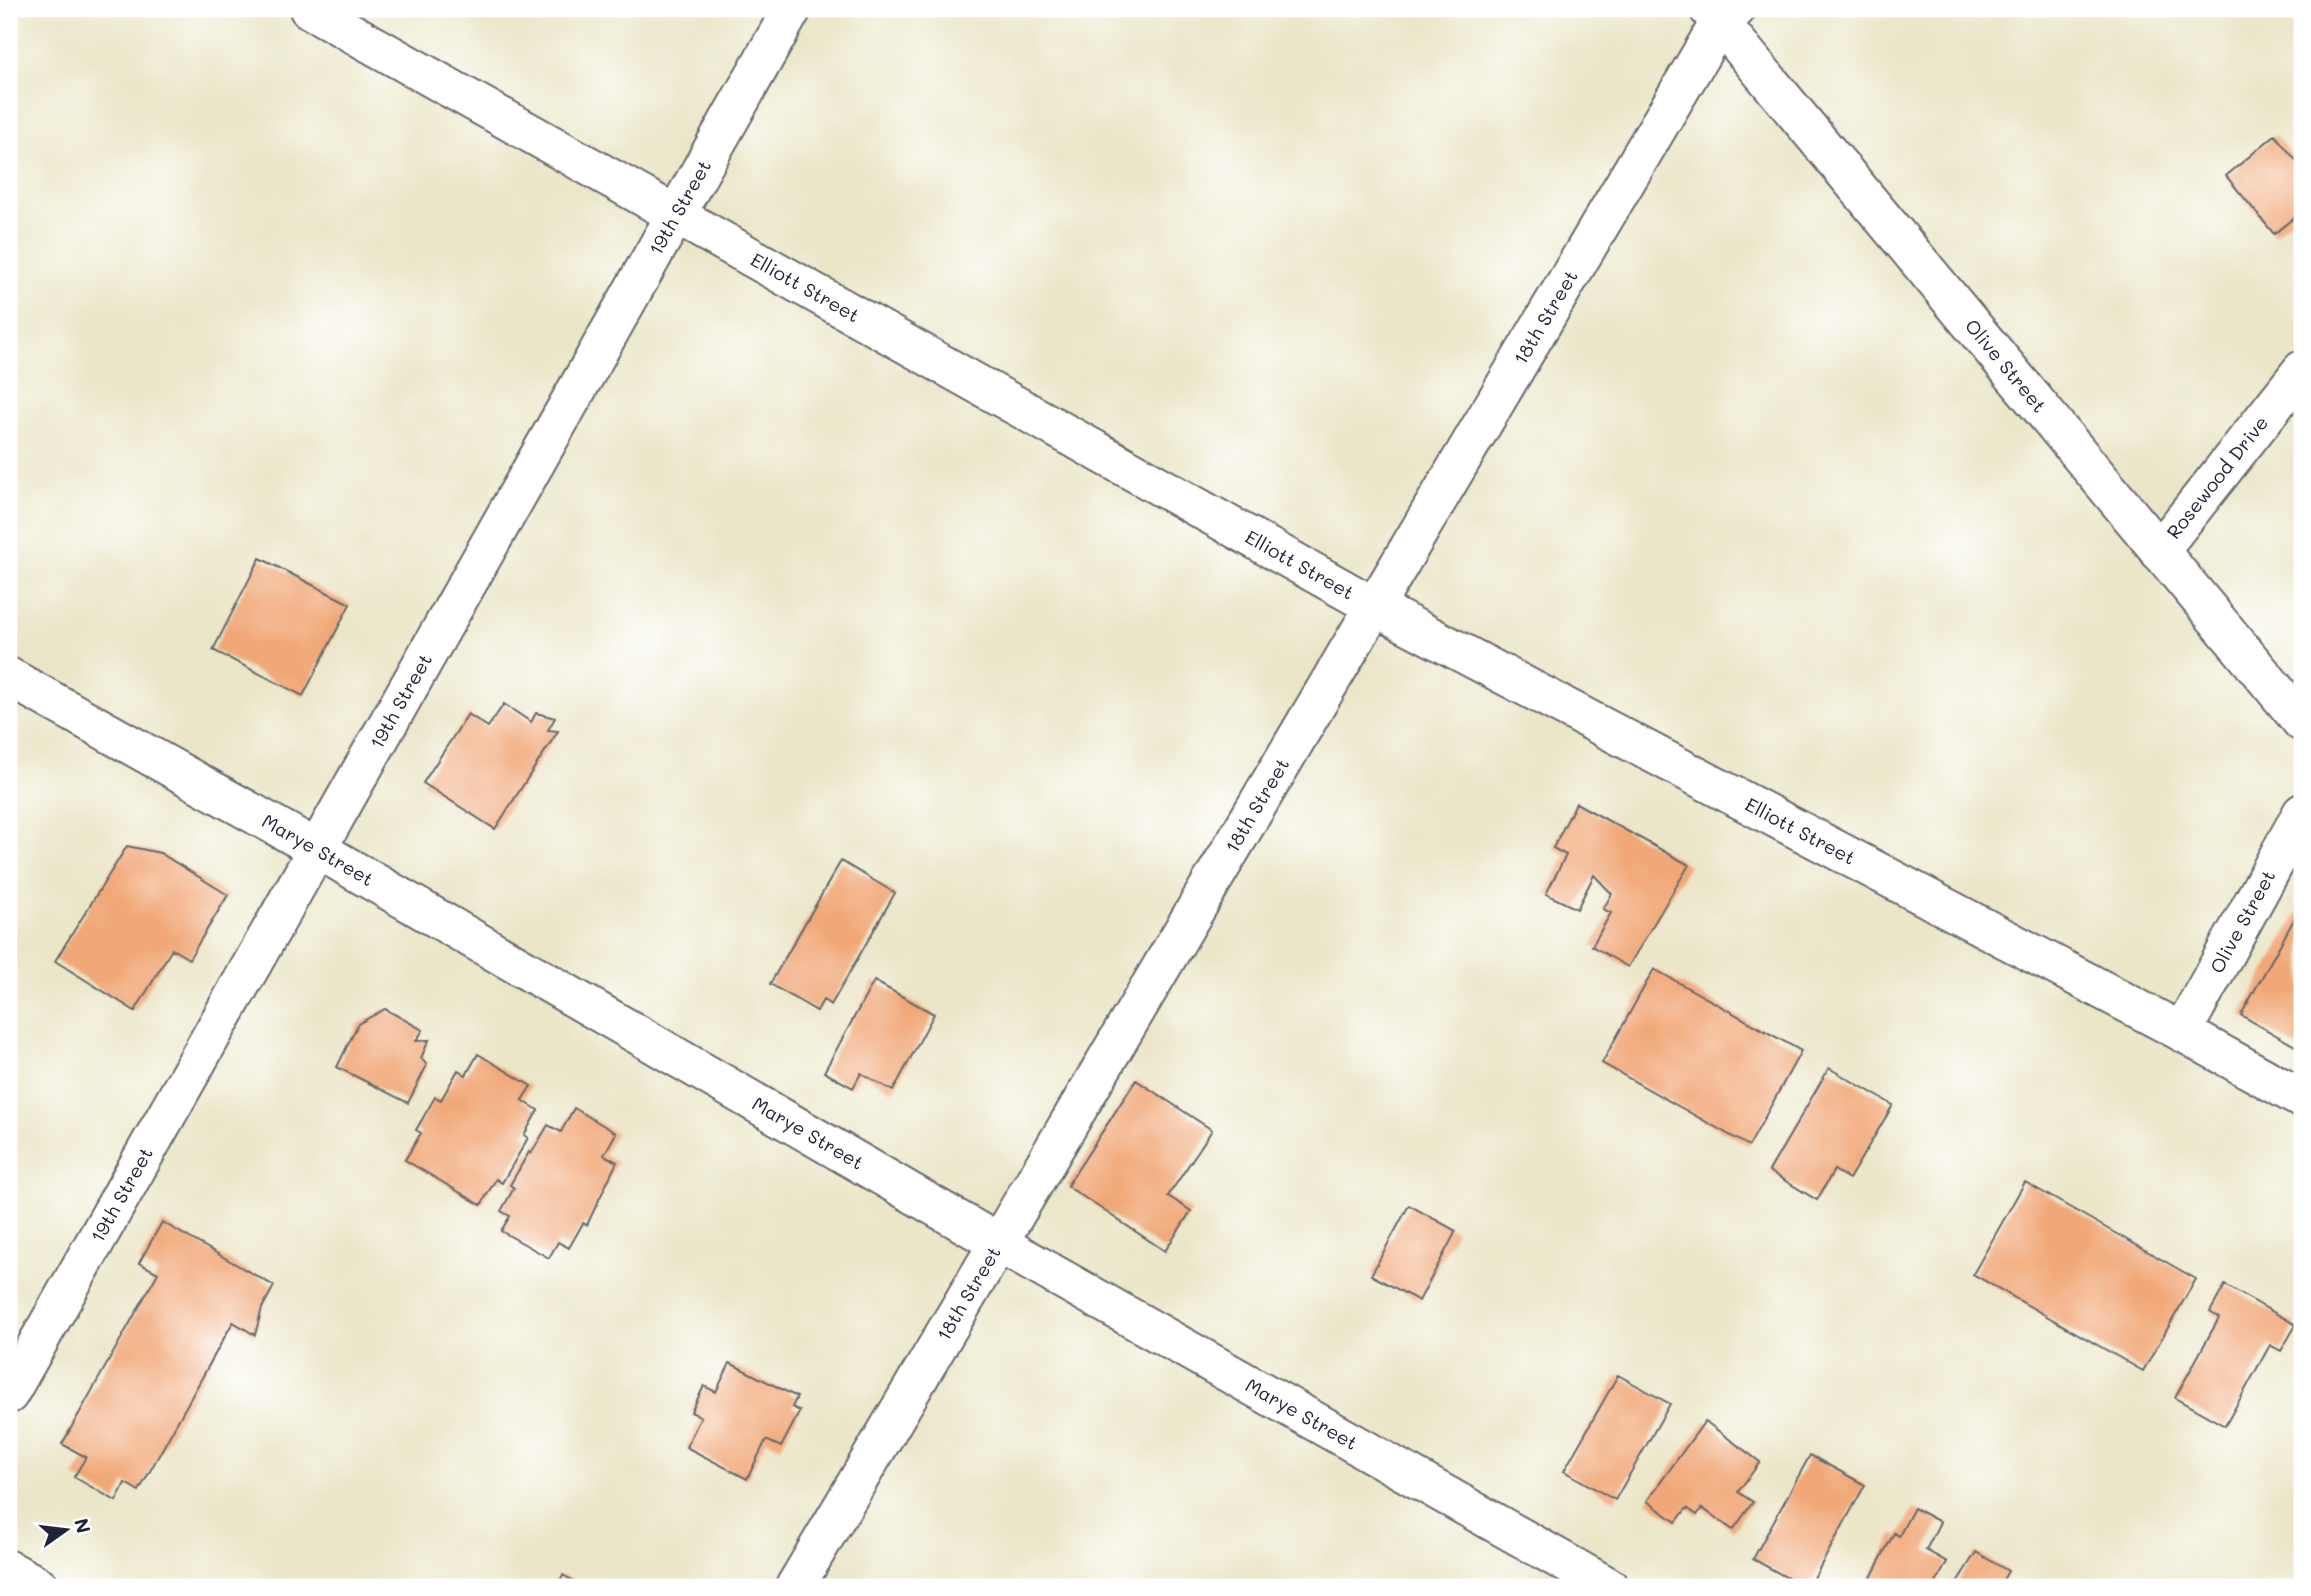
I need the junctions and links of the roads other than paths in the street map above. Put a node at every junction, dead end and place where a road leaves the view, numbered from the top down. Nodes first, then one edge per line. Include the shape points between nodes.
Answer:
1 (309, 9) edge
2 (792, 9) edge
3 (1722, 13) edge
4 (676, 215) junction
5 (2302, 370) edge
6 (2159, 551) junction
7 (1375, 607) junction
8 (9, 677) edge
9 (2302, 722) edge
10 (2302, 813) edge
11 (317, 849) junction
12 (2182, 1032) junction
13 (2302, 1100) edge
14 (999, 1243) junction
15 (9, 1394) edge
16 (9, 1570) edge
17 (40, 1587) edge
18 (795, 1587) edge
19 (1609, 1587) edge

1 - 4 street, Elliott Street
2 - 4 street, 19th Street
3 - 6 street, Olive Street
3 - 7 street, 18th Street
4 - 7 street, Elliott Street
4 - 11 street, 19th Street
5 - 6 street, Rosewood Drive
6 - 9 street, Olive Street
7 - 12 street, Elliott Street
7 - 14 street, 18th Street
8 - 11 street, Marye Street
10 - 12 street, Olive Street
11 - 14 street, Marye Street
11 - 15 street, 19th Street
12 - 13 street, Elliott Street
14 - 18 street, 18th Street
14 - 19 street, Marye Street
16 - 17 street

